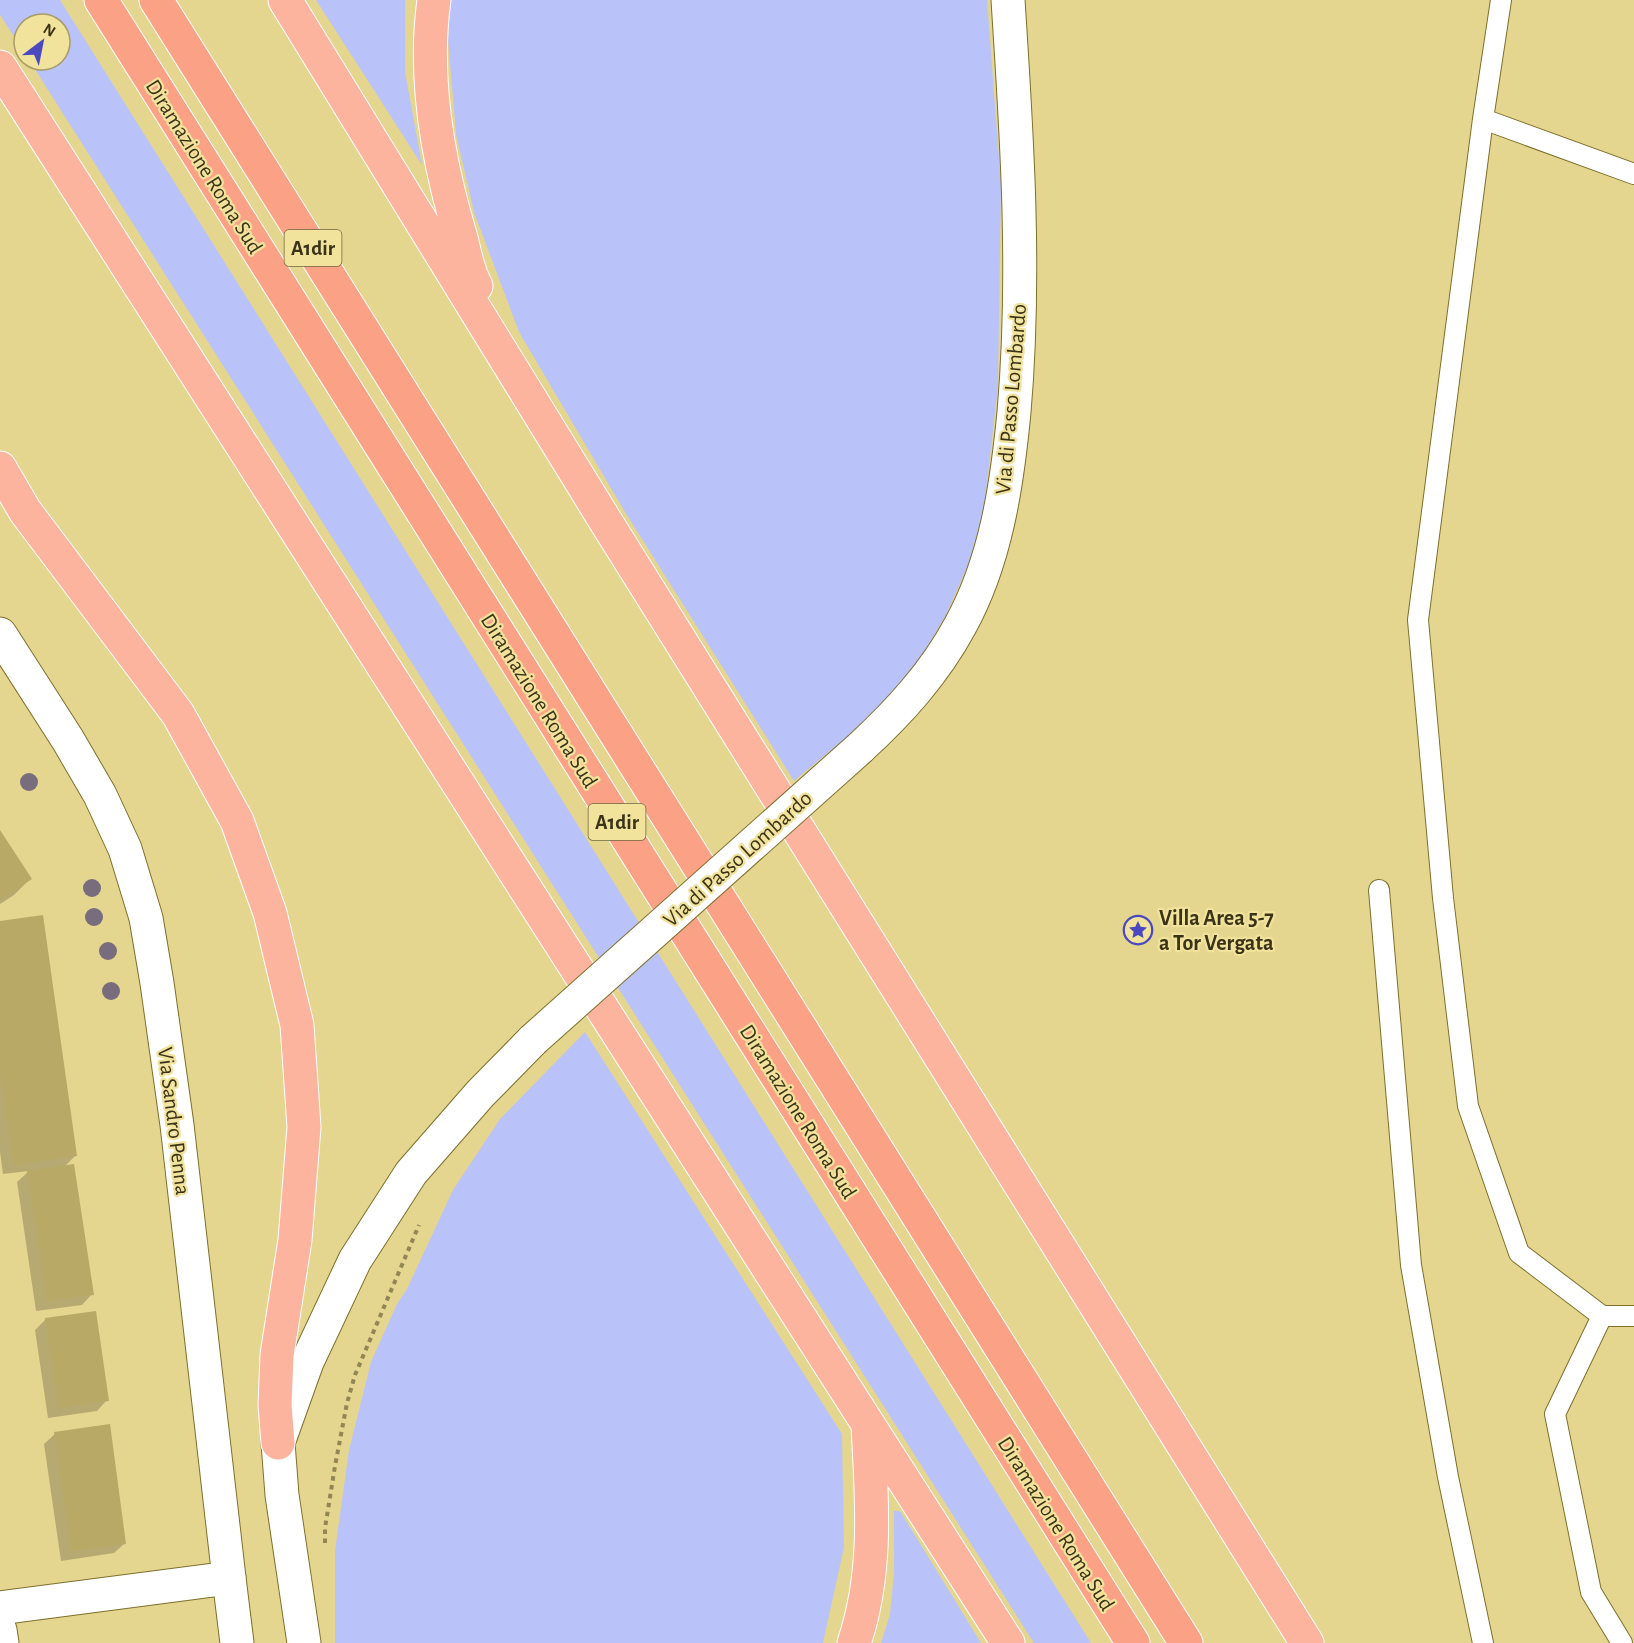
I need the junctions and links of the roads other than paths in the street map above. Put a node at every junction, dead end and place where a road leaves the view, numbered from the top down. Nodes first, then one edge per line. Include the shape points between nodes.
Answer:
1 (101, 0) edge
2 (156, 0) edge
3 (285, 0) edge
4 (434, 0) edge
5 (1008, 0) edge
6 (1501, 0) edge
7 (0, 67) edge
8 (1483, 119) junction
9 (1634, 174) edge
10 (0, 468) edge
11 (603, 517) junction
12 (0, 634) edge
13 (1379, 890) dead end
14 (1602, 1316) junction
15 (1634, 1316) edge
16 (868, 1425) junction
17 (278, 1443) junction
18 (229, 1578) junction
19 (0, 1608) edge
20 (0, 1630) edge
21 (2, 1643) edge
22 (237, 1643) edge
23 (304, 1643) edge
24 (854, 1643) edge
25 (1008, 1643) edge
26 (1133, 1643) edge
27 (1186, 1643) edge
28 (1307, 1643) edge
29 (1483, 1643) edge
30 (1622, 1643) edge

1 - 26 highway, Diramazione Roma Sud / A1dir
2 - 27 highway, Diramazione Roma Sud / A1dir
3 - 11 highway
4 - 11 highway via 430,25 432,104 446,188 474,282
5 - 17 street, Via di Passo Lombardo, bridge via 1020,276 1015,402 1000,515 985,568 961,626 930,674 897,713 532,1040 431,1147 355,1260 328,1314
6 - 8 lane
7 - 16 highway
8 - 9 lane
8 - 14 lane via 1418,620 1443,898 1468,1106 1519,1253
10 - 17 highway via 25,511 178,714 237,821 270,913 297,1025 304,1127 295,1240 277,1355
11 - 28 highway
12 - 18 street, Via Sandro Penna via 104,803 125,849 150,934 177,1125
13 - 29 lane via 1411,1265 1448,1477
14 - 15 lane
14 - 30 lane via 1555,1414 1591,1592
16 - 24 highway via 872,1540 867,1591
16 - 25 highway
17 - 23 street, Via di Passo Lombardo
18 - 19 street
18 - 22 street, Via Sandro Penna
20 - 21 street

